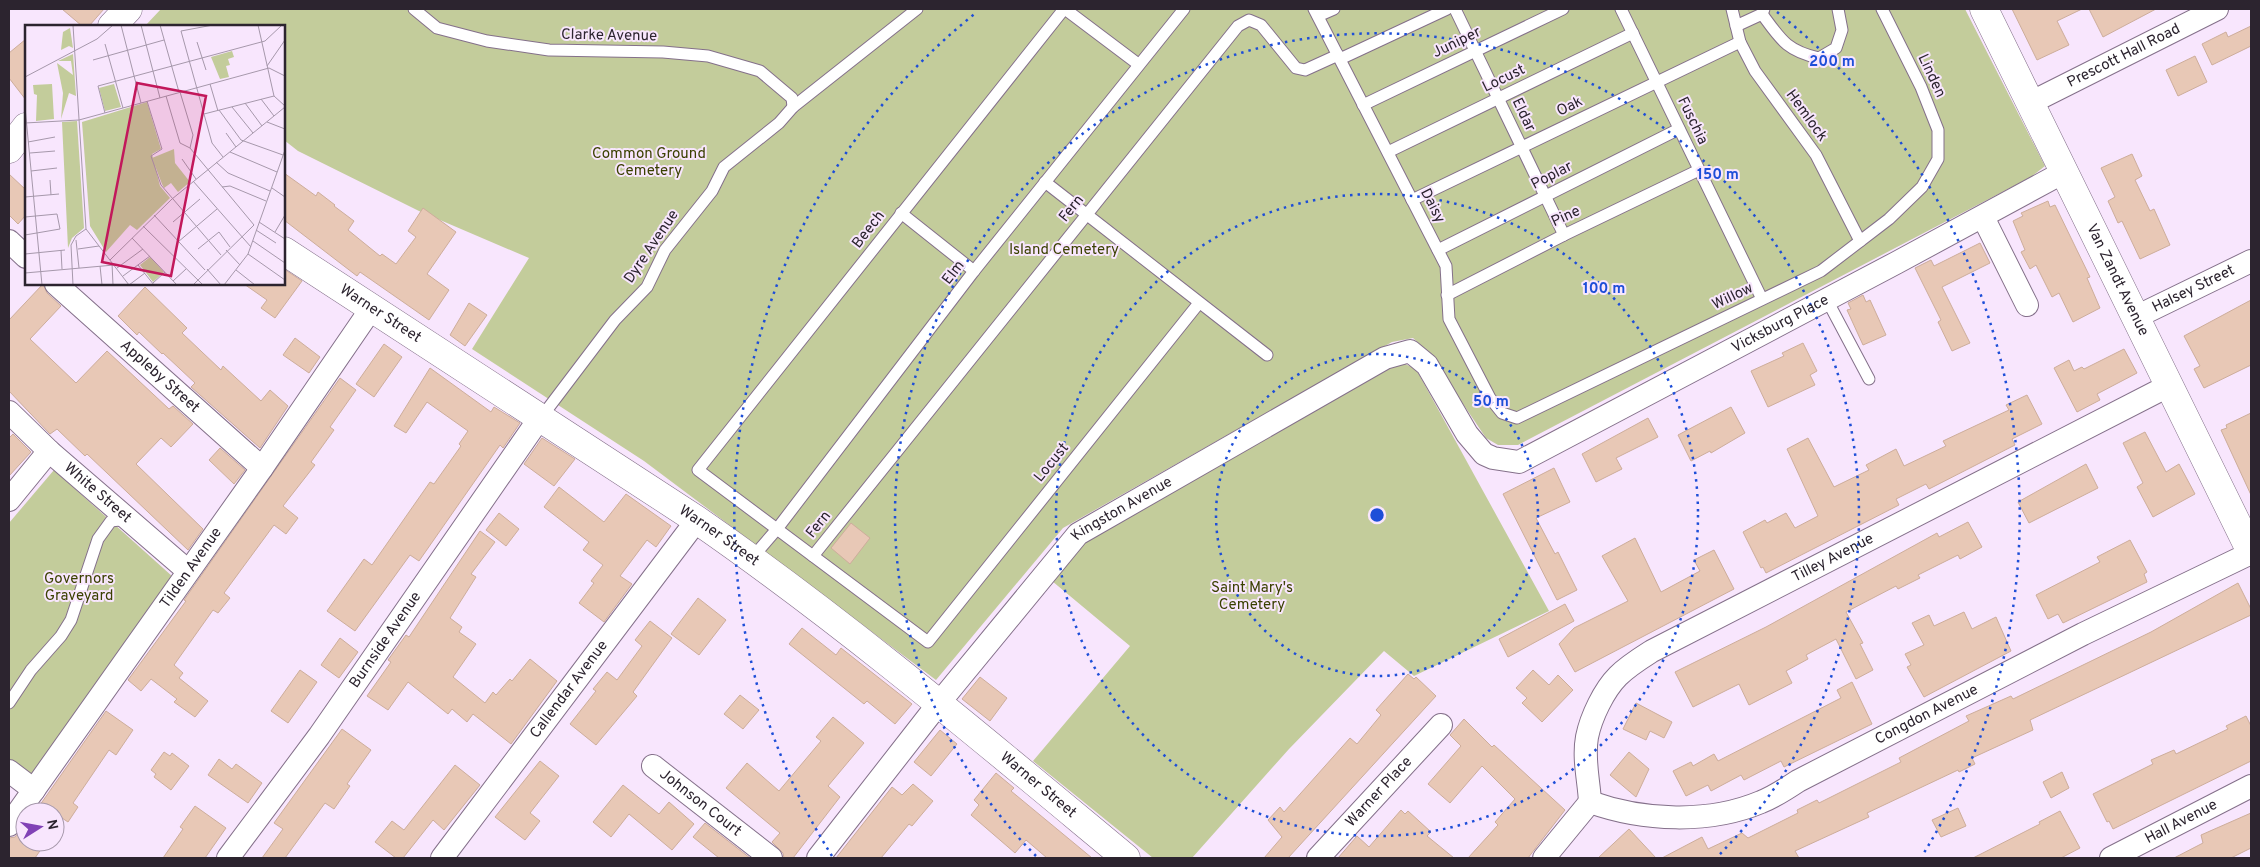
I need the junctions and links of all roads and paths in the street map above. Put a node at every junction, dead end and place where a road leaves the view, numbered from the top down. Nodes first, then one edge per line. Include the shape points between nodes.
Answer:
1 (128, 9) edge
2 (414, 9) edge
3 (917, 9) edge
4 (1064, 9) edge
5 (1184, 9) edge
6 (1334, 9) edge
7 (1447, 9) edge
8 (1455, 9) edge
9 (1563, 9) edge
10 (1621, 9) edge
11 (1732, 9) edge
12 (1838, 9) edge
13 (1882, 9) edge
14 (1984, 9) edge
15 (2217, 9) edge
16 (1763, 12) edge
17 (1316, 13) edge
18 (113, 25) edge
19 (1736, 26) junction
20 (1633, 33) junction
21 (1740, 42) junction
22 (1475, 51) junction
23 (1339, 57) junction
24 (1138, 64) junction
25 (1656, 82) junction
26 (1498, 99) junction
27 (2030, 102) junction
28 (1364, 105) junction
29 (793, 107) junction
30 (25, 120) edge
31 (9, 125) edge
32 (25, 128) edge
33 (1679, 129) junction
34 (1522, 147) junction
35 (9, 149) edge
36 (1388, 152) junction
37 (1938, 159) joint
38 (1700, 170) junction
39 (2064, 172) junction
40 (1046, 182) junction
41 (1545, 196) junction
42 (1412, 200) junction
43 (901, 213) junction
44 (1087, 215) junction
45 (1983, 217) junction
46 (1564, 235) junction
47 (9, 241) edge
48 (1860, 241) junction
49 (1438, 250) junction
50 (285, 251) edge
51 (25, 256) edge
52 (2251, 261) edge
53 (974, 272) junction
54 (57, 285) edge
55 (1447, 295) junction
56 (1762, 299) junction
57 (1827, 300) junction
58 (1199, 303) junction
59 (2027, 305) dead end
60 (371, 309) junction
61 (2136, 317) junction
62 (1267, 355) dead end
63 (1869, 379) dead end
64 (2170, 385) junction
65 (9, 412) edge
66 (1510, 416) joint
67 (540, 419) junction
68 (49, 451) junction
69 (1493, 458) joint
70 (262, 468) junction
71 (9, 500) edge
72 (128, 519) junction
73 (697, 520) junction
74 (777, 529) junction
75 (2249, 540) edge
76 (813, 556) junction
77 (752, 558) junction
78 (188, 571) junction
79 (9, 703) edge
80 (939, 703) junction
81 (1441, 725) dead end
82 (653, 766) dead end
83 (9, 771) edge
84 (2251, 786) edge
85 (34, 790) junction
86 (1590, 802) junction
87 (9, 825) edge
88 (228, 858) edge
89 (442, 858) edge
90 (771, 858) edge
91 (818, 858) edge
92 (1126, 858) edge
93 (1318, 858) edge
94 (1544, 858) edge
95 (2111, 858) edge

1 - 18 street
2 - 29 lane, Clarke Avenue via 437,28 487,41 548,50 708,56 760,71 792,98
3 - 29 lane, Dyre Avenue
4 - 24 lane
4 - 43 lane, Beech
5 - 24 lane, Elm
6 - 17 lane
7 - 23 lane
8 - 22 lane, Eldar
9 - 22 lane, Juniper
10 - 20 lane, Fuschia
11 - 19 lane, Hemlock
12 - 16 lane via 1842,30 1836,48 1819,58 1798,54 1780,38
13 - 37 lane, Linden via 1921,87 1938,130
14 - 27 street, Van Zandt Avenue
15 - 27 street, Prescott Hall Road
16 - 19 lane
17 - 23 lane, Daisy
19 - 21 lane, Hemlock
20 - 25 lane, Fuschia
20 - 26 lane, Locust
21 - 25 lane, Oak
21 - 48 lane, Hemlock via 1755,72 1816,155
22 - 26 lane, Eldar
22 - 28 lane, Juniper
23 - 28 lane, Daisy
23 - 44 lane, Fern via 1305,70 1296,68 1261,25 1249,20 1238,26
24 - 40 lane, Elm
25 - 33 lane, Fuschia
25 - 34 lane, Oak
26 - 34 lane, Eldar
26 - 36 lane, Locust
27 - 39 street, Van Zandt Avenue
28 - 36 lane, Daisy
29 - 67 lane, Dyre Avenue via 779,123 724,167 712,191 666,250 647,286 615,320
30 - 31 street
32 - 35 street
33 - 38 lane, Fuschia
33 - 41 lane, Poplar
34 - 41 lane, Eldar
34 - 42 lane, Oak
36 - 42 lane, Daisy
37 - 48 lane, Willow via 1922,187
38 - 46 lane, Pine
38 - 56 lane, Fuschia
39 - 45 street, Vicksburg Place
39 - 61 street, Van Zandt Avenue
40 - 44 lane
40 - 53 lane, Elm
41 - 46 lane, Eldar
41 - 49 lane, Poplar
42 - 49 lane, Daisy
43 - 53 lane
43 - 74 lane, Beech via 698,470
44 - 58 lane
44 - 76 lane, Fern
45 - 57 street, Vicksburg Place
45 - 59 street
46 - 55 lane, Pine
47 - 51 street
48 - 56 lane, Willow via 1821,271
49 - 55 lane, Daisy via 1446,266
50 - 60 street, Warner Street
52 - 61 street, Halsey Street
53 - 74 lane, Elm
54 - 70 street, Appleby Street
55 - 66 lane, Daisy via 1449,319 1467,354 1490,398 1502,413
56 - 66 lane, Willow via 1518,418
57 - 63 lane
57 - 69 street, Vicksburg Place via 1519,462
58 - 62 lane
58 - 76 lane, Locust via 928,642
60 - 67 street, Warner Street
60 - 70 street, Tilden Avenue
61 - 64 street, Van Zandt Avenue
64 - 75 street, Van Zandt Avenue
64 - 86 street, Tilley Avenue via 1652,650 1630,665 1608,690 1587,736
65 - 68 street, White Street
67 - 73 street, Warner Street
67 - 88 street, Burnside Avenue via 319,736
68 - 71 street
68 - 72 street, White Street
69 - 80 street, Kingston Avenue via 1484,454 1468,434 1427,365 1410,351 1385,358 1078,534
70 - 78 street, Tilden Avenue
72 - 78 street, White Street
72 - 79 lane via 111,521 98,539 71,620
73 - 77 street, Warner Street
73 - 89 street, Callendar Avenue
74 - 76 lane
74 - 77 lane, Elm
75 - 86 street, Congdon Avenue via 2083,634 1760,803 1712,814 1668,816 1632,814
77 - 80 street, Warner Street
78 - 85 street, Tilden Avenue
80 - 91 street, Kingston Avenue
80 - 92 street, Warner Street
81 - 93 street, Warner Place
82 - 90 street, Johnson Court
83 - 85 street
84 - 95 street, Hall Avenue
85 - 87 street, Tilden Avenue
86 - 94 street

